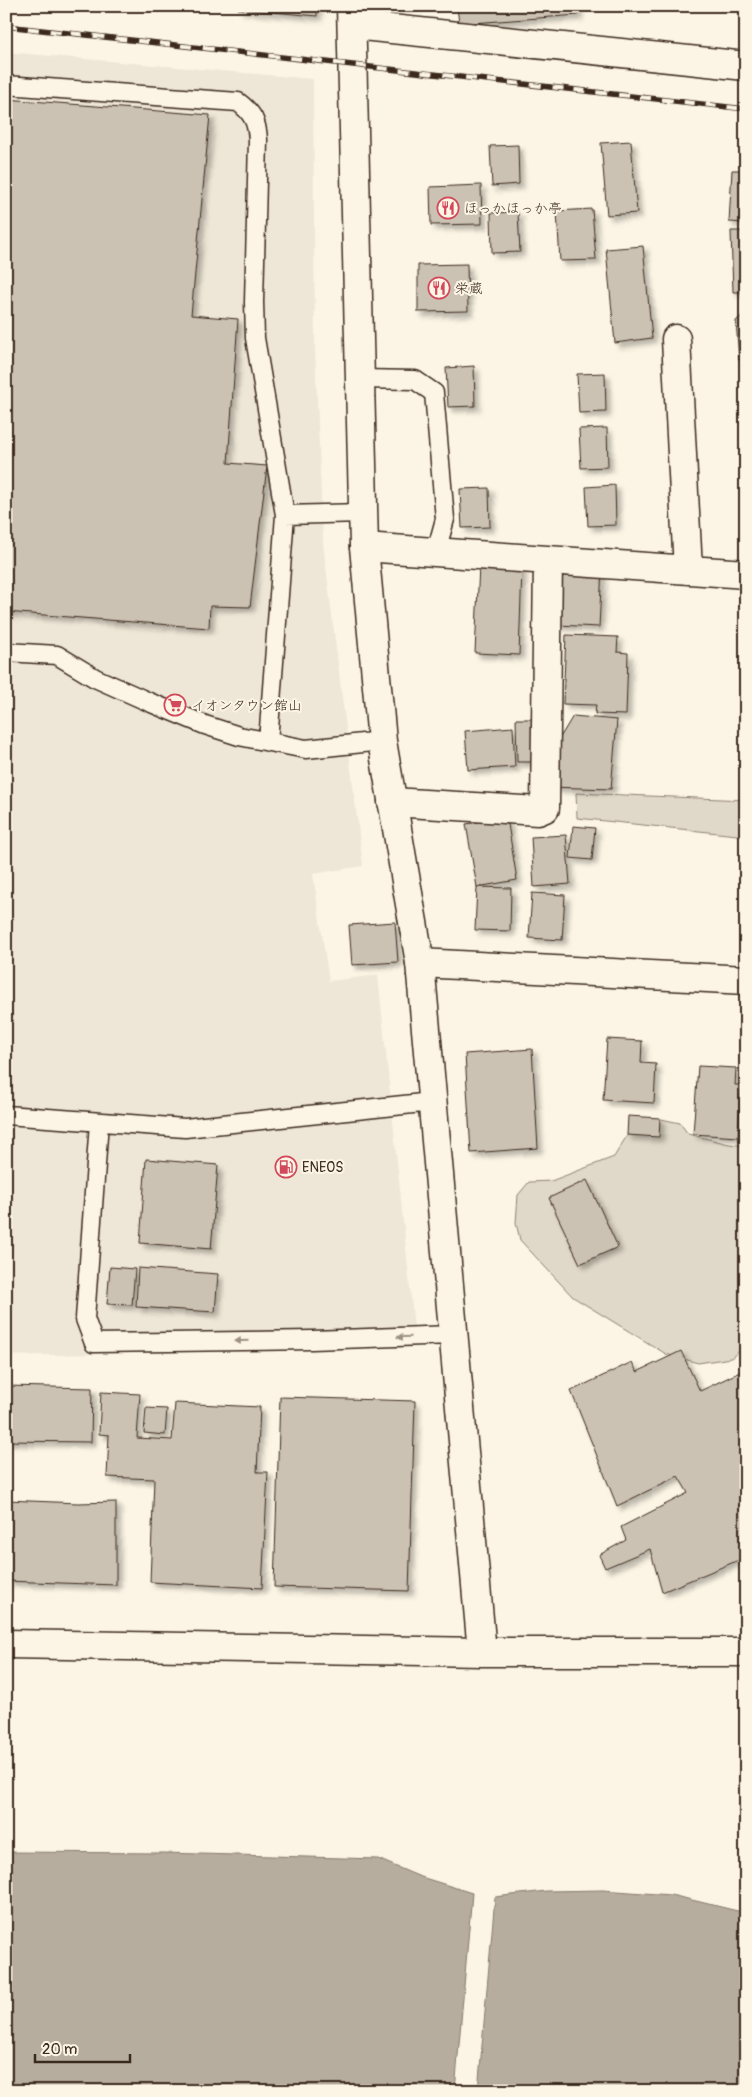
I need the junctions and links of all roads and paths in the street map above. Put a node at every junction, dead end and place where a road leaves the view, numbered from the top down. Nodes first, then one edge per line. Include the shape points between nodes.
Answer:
1 (352, 15) edge
2 (746, 66) edge
3 (6, 85) edge
4 (676, 339) dead end
5 (360, 379) junction
6 (363, 513) junction
7 (286, 515) junction
8 (364, 547) junction
9 (436, 552) junction
10 (548, 560) junction
11 (688, 570) junction
12 (746, 574) edge
13 (6, 652) edge
14 (382, 741) junction
15 (268, 742) junction
16 (392, 802) junction
17 (420, 963) junction
18 (746, 980) edge
19 (432, 1102) junction
20 (6, 1115) edge
21 (99, 1122) junction
22 (453, 1335) junction
23 (6, 1644) edge
24 (482, 1652) junction
25 (746, 1652) edge

1 - 2 street
1 - 5 street
3 - 7 lane via 238,102 257,122 255,338
4 - 11 street
5 - 6 street
5 - 9 lane via 415,380 434,393 445,519
6 - 7 lane
6 - 8 street
7 - 15 lane
8 - 9 street
8 - 14 street
9 - 10 street
10 - 11 street
10 - 16 street via 545,808 538,811
11 - 12 street
13 - 15 lane via 57,655 95,678 157,706 239,736
14 - 15 lane via 306,749
14 - 16 street
16 - 17 street
17 - 18 street
17 - 19 street
19 - 21 lane via 185,1128
19 - 22 street
20 - 21 lane
22 -> 21 lane via 94,1343 85,1319
22 - 24 street
23 - 24 street
24 - 25 street

